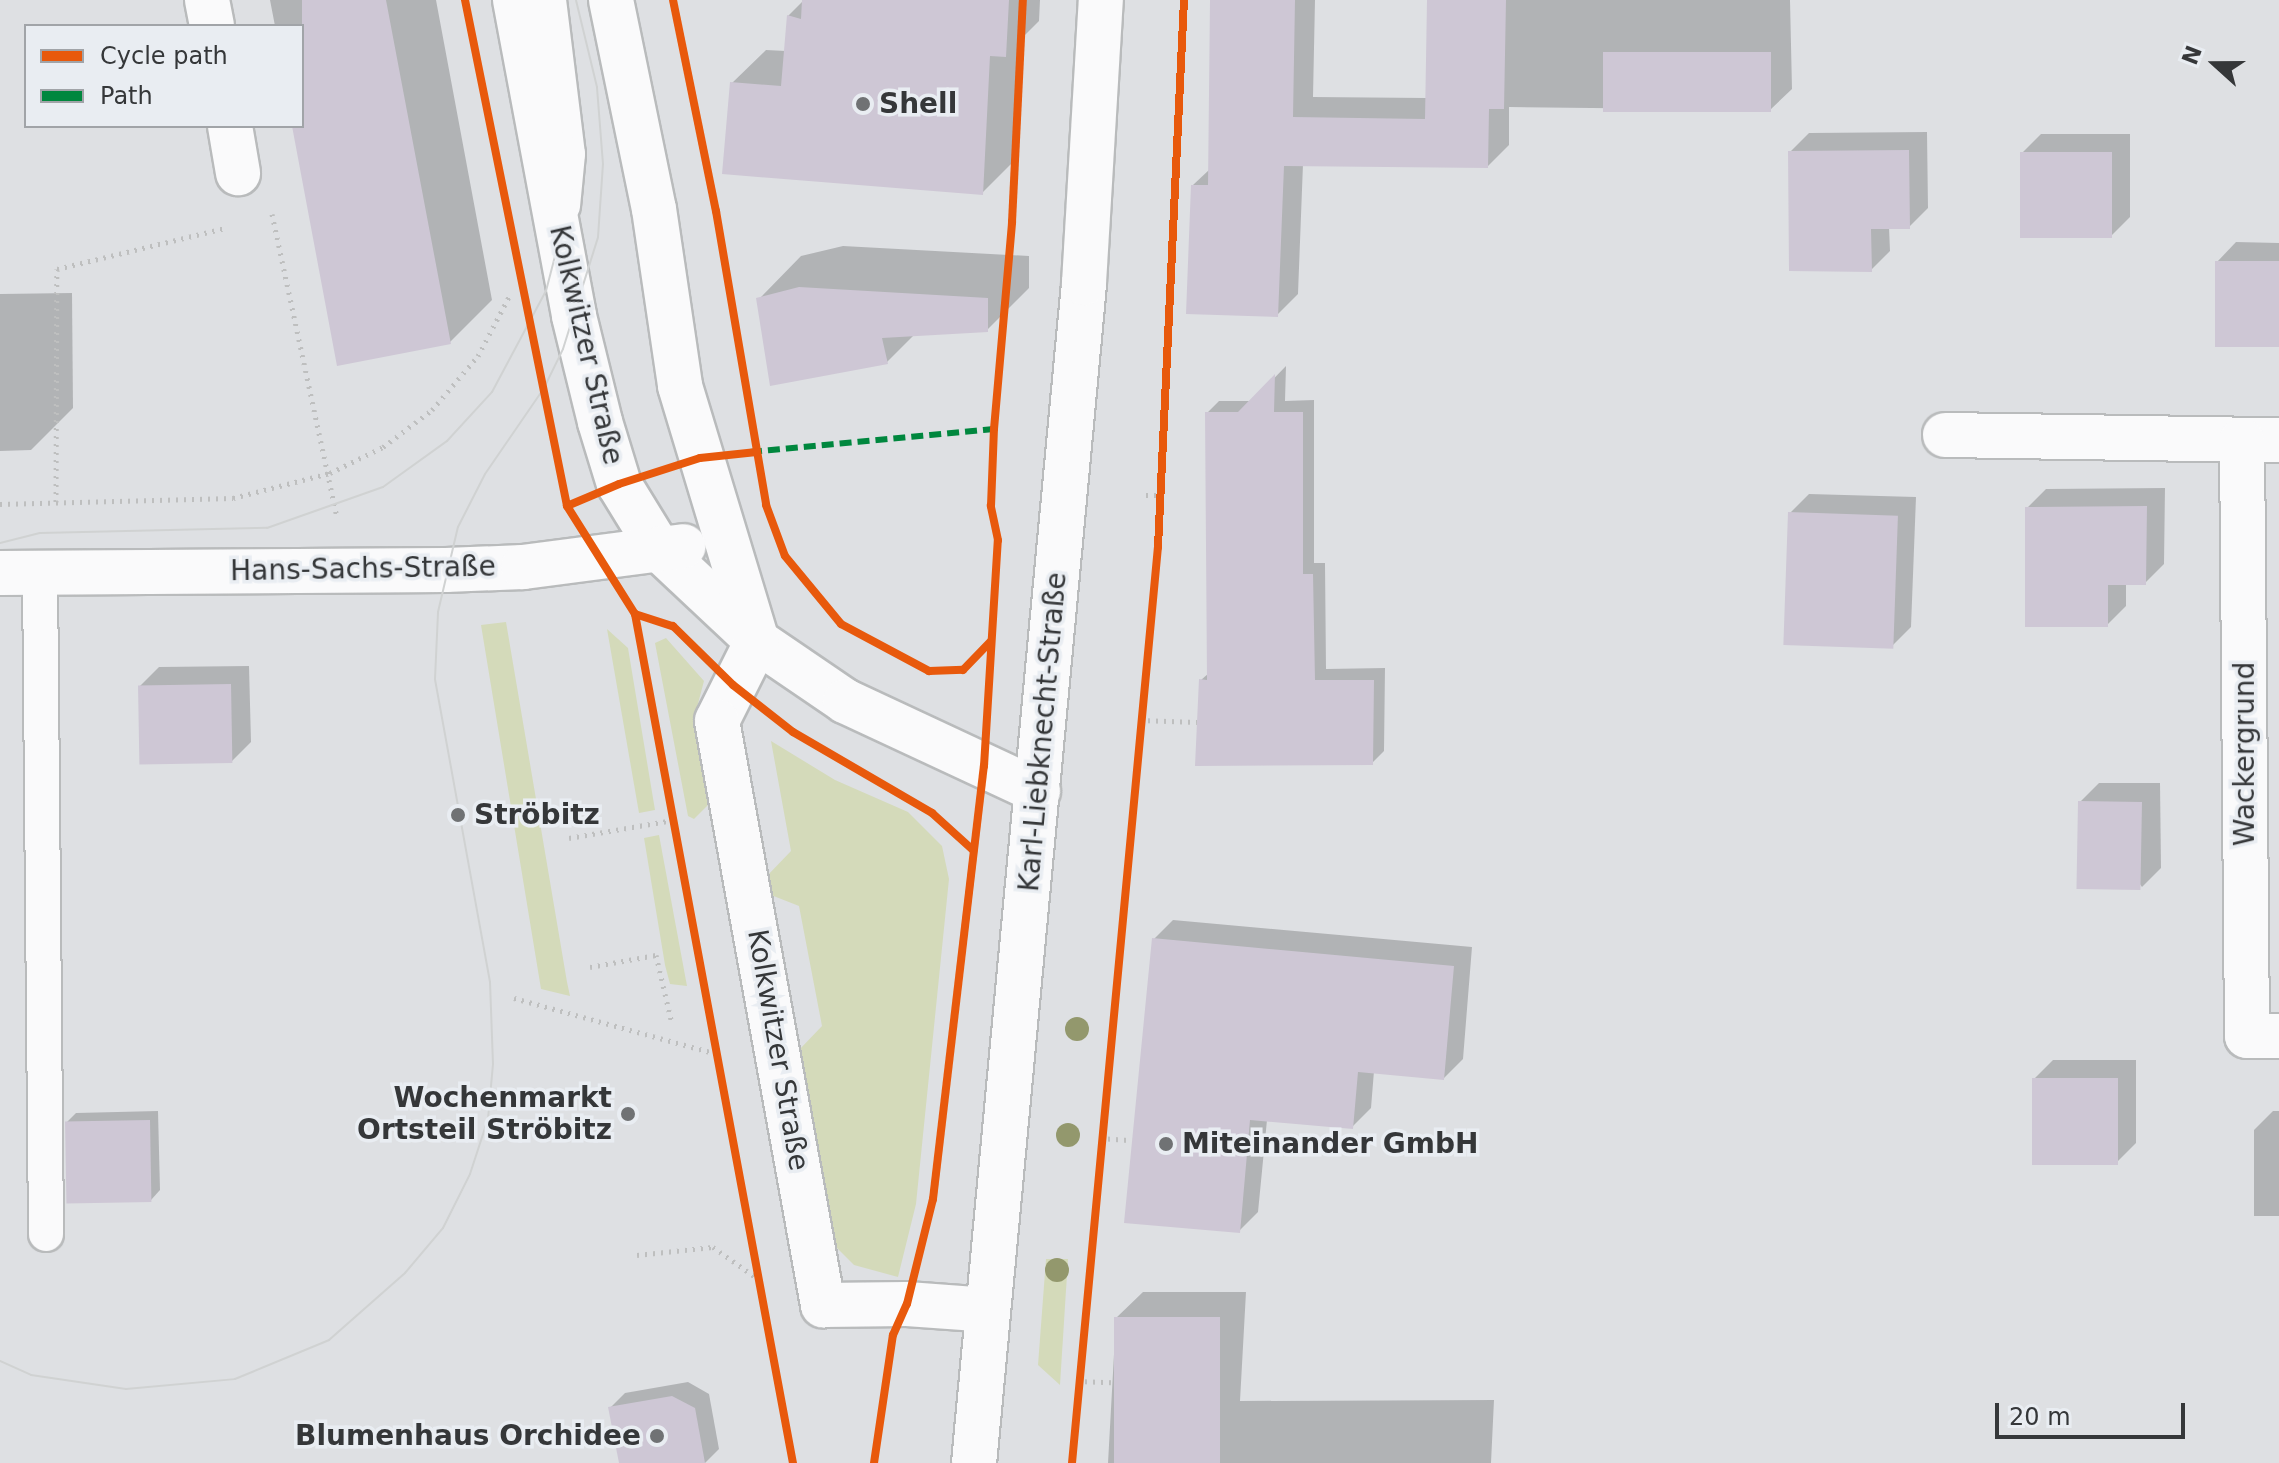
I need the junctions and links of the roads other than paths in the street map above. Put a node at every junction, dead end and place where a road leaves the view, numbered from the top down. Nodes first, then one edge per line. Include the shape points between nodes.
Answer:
1 (207, 0) edge
2 (515, 0) edge
3 (549, 0) edge
4 (611, 0) edge
5 (1101, 0) edge
6 (212, 24) edge
7 (230, 128) edge
8 (238, 173) road end
9 (560, 237) junction
10 (1945, 435) dead end
11 (2261, 440) edge
12 (725, 540) junction
13 (659, 549) junction
14 (20, 573) edge
15 (757, 641) junction
16 (1038, 791) junction
17 (2279, 1036) edge
18 (46, 1234) dead end
19 (988, 1310) junction
20 (974, 1463) edge

1 - 6 street
2 - 9 street, Kolkwitzer Straße
3 - 9 lane via 568,154
4 - 12 street via 654,209 680,386
5 - 16 street, Karl-Liebknecht-Straße via 1084,283
7 - 8 street
9 - 13 street, Kolkwitzer Straße via 603,435 619,484
10 - 11 street, Wackergrund
11 - 17 street, Wackergrund via 2247,1036
12 - 13 street, Hans-Sachs-Straße
12 - 15 street
13 - 14 street, Hans-Sachs-Straße via 523,567
13 - 15 street, Kolkwitzer Straße
14 - 18 lane
15 - 16 street, Kolkwitzer Straße via 845,701
15 - 19 street, Kolkwitzer Straße via 717,721 823,1305
16 - 19 street, Karl-Liebknecht-Straße
19 - 20 street, Karl-Liebknecht-Straße

